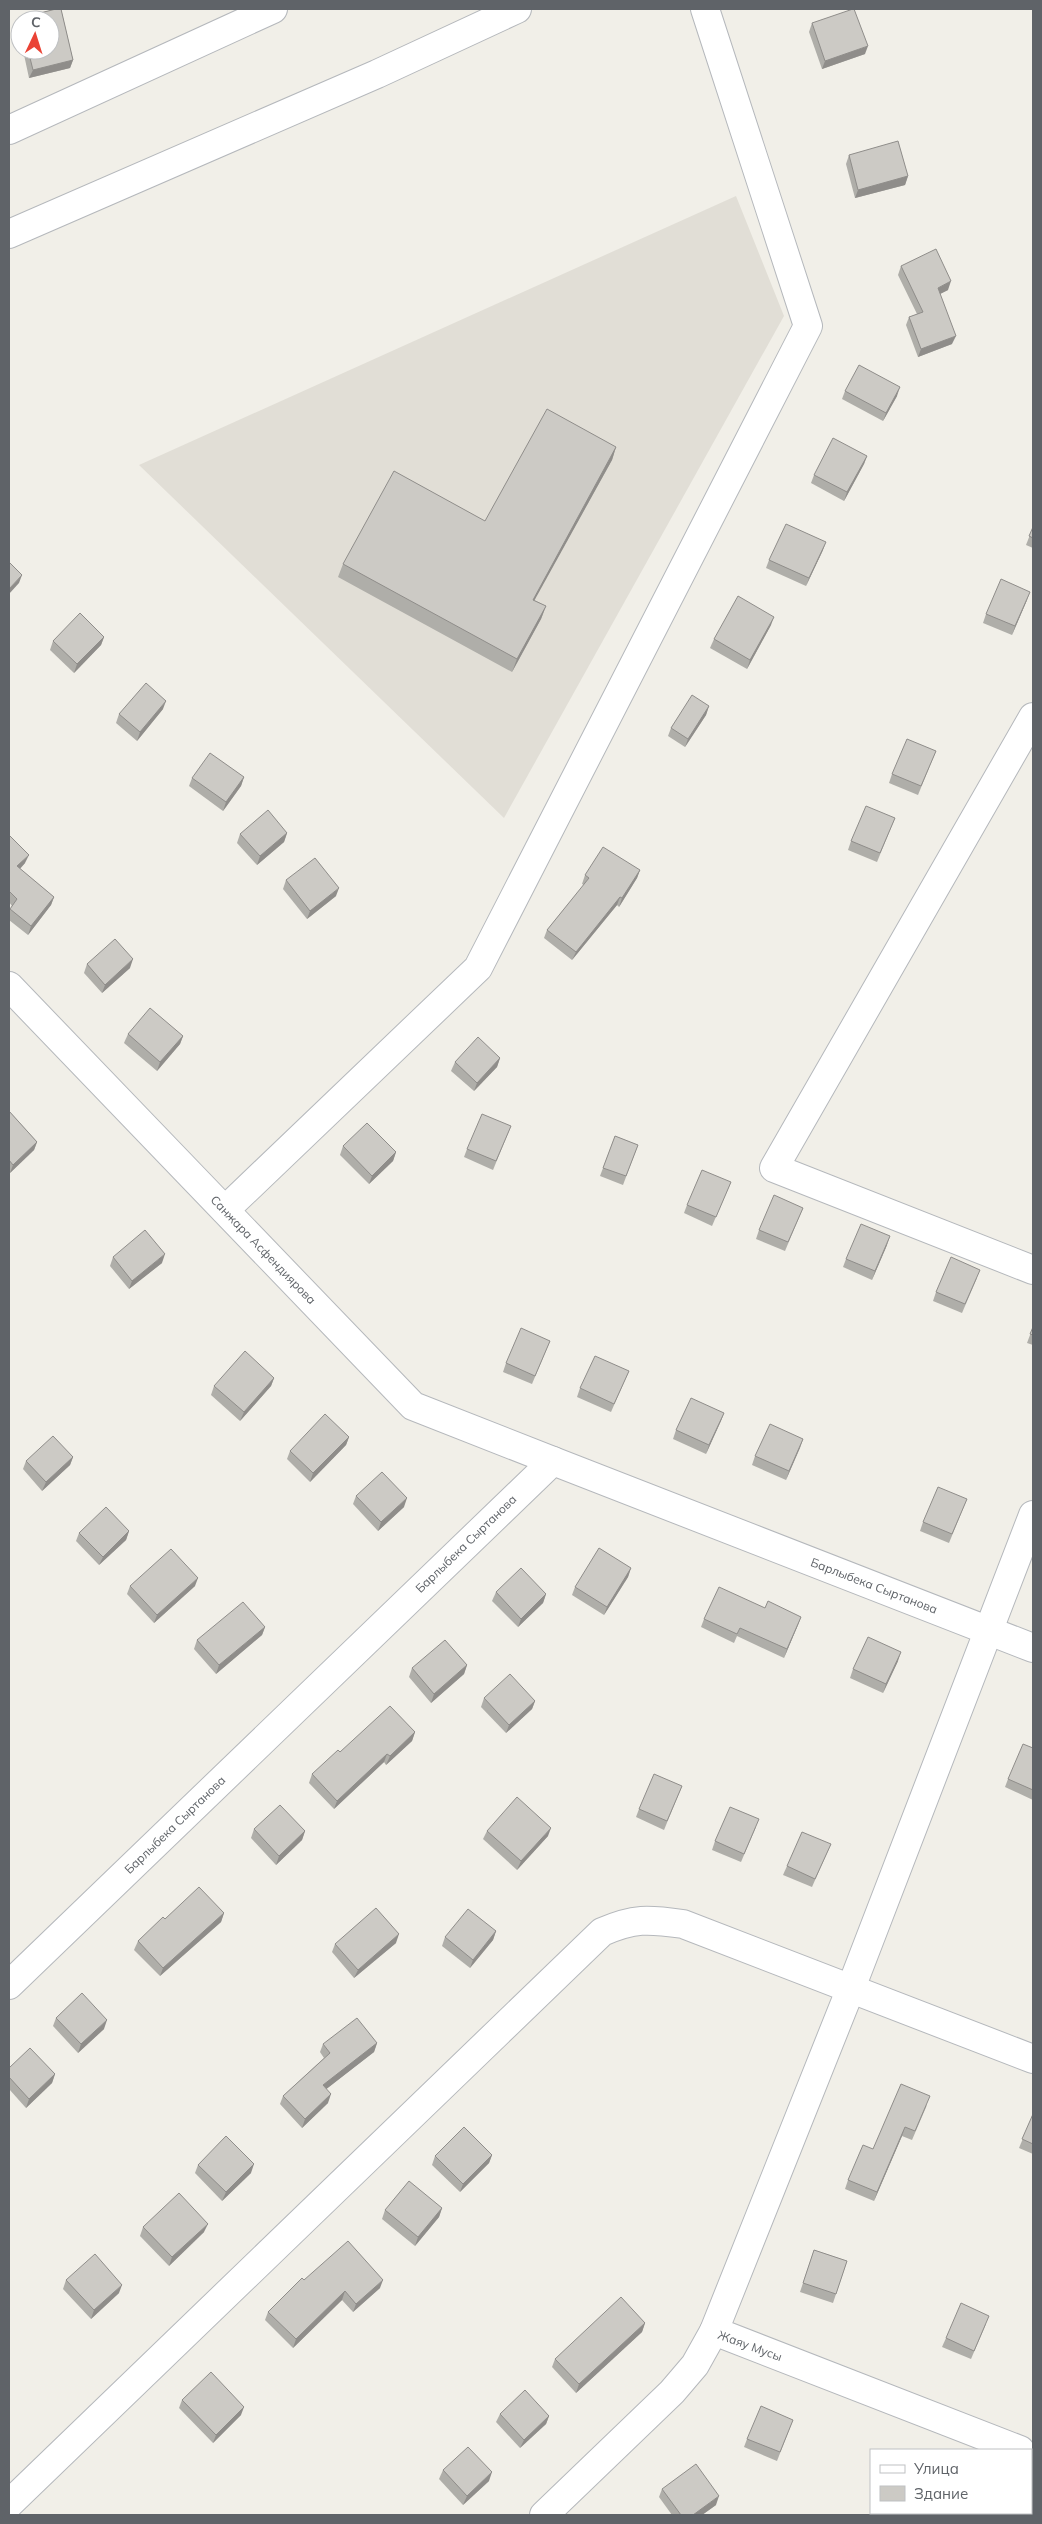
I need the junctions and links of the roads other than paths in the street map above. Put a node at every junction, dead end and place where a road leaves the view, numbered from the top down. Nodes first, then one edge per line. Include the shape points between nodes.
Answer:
1 (274, 9) edge
2 (517, 9) edge
3 (705, 9) edge
4 (9, 130) edge
5 (9, 234) edge
6 (1033, 717) edge
7 (9, 986) edge
8 (225, 1210) junction
9 (1033, 1270) edge
10 (553, 1461) junction
11 (1033, 1515) edge
12 (988, 1630) junction
13 (1033, 1648) edge
14 (9, 1985) edge
15 (851, 1988) junction
16 (1033, 2059) edge
17 (714, 2331) junction
18 (1017, 2449) edge
19 (9, 2504) edge
20 (544, 2515) edge

1 - 4 street
2 - 5 street via 368,78
3 - 8 street via 808,326 478,968
6 - 9 street via 774,1168
7 - 8 street, Санжара Асфендиярова
8 - 10 street, Санжара Асфендиярова via 413,1406
10 - 12 street, Барлыбека Сыртанова
10 - 14 street, Барлыбека Сыртанова
11 - 12 street
12 - 13 street, Барлыбека Сыртанова
12 - 15 street
15 - 16 street
15 - 17 street
15 - 19 street via 683,1924 650,1919 624,1922 602,1932
17 - 18 street, Жаяу Мусы
17 - 20 street, Жаяу Мусы via 695,2365 672,2392

